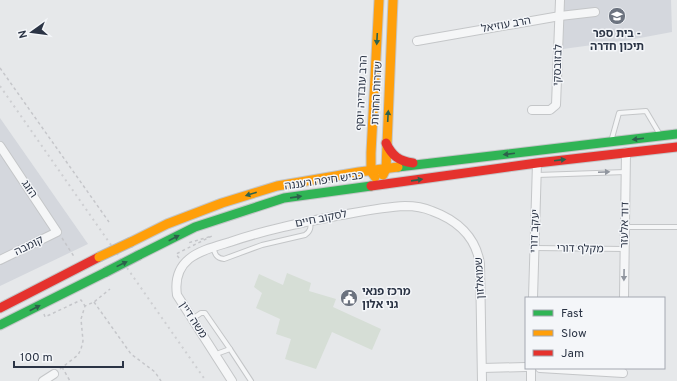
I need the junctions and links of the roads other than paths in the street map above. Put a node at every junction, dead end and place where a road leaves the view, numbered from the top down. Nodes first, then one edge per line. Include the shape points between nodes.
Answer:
1 (379, 0) edge
2 (393, 0) edge
3 (560, 0) edge
4 (595, 12) dead end
5 (560, 16) junction
6 (417, 41) dead end
7 (532, 110) dead end
8 (677, 134) edge
9 (662, 136) junction
10 (610, 142) junction
11 (386, 143) junction
12 (0, 146) edge
13 (677, 147) edge
14 (626, 152) junction
15 (537, 163) junction
16 (422, 164) junction
17 (386, 169) junction
18 (371, 171) junction
19 (626, 172) junction
20 (537, 175) junction
21 (379, 185) junction
22 (432, 211) joint
23 (310, 221) junction
24 (625, 227) junction
25 (677, 227) edge
26 (57, 232) joint
27 (213, 247) junction
28 (535, 248) junction
29 (625, 249) junction
30 (0, 260) edge
31 (533, 297) edge
32 (624, 297) edge
33 (0, 308) edge
34 (192, 319) junction
35 (0, 325) edge
36 (230, 349) junction
37 (216, 356) junction
38 (525, 367) edge
39 (482, 368) junction
40 (531, 369) edge
41 (554, 369) edge
42 (54, 374) road end
43 (623, 374) edge
44 (43, 381) edge
45 (232, 381) edge
46 (251, 381) edge
47 (482, 381) edge
48 (531, 381) edge

1 -> 18 main road, הרב עובדיה יוסף
11 -> 2 main road, שדרות החרות
3 - 5 street, לבזובסקי
4 - 5 street, הרב עוזיאל
5 - 6 street, הרב עוזיאל
5 - 7 street, לבזובסקי via 556,105 550,110
8 - 9 main road, כביש חיפה רעננה
9 -> 10 main road, כביש חיפה רעננה
9 - 10 lane via 646,111 619,113
10 -> 16 main road, כביש חיפה רעננה
11 - 16 main road via 390,152 402,162
11 - 17 main road, שדרות החרות
12 - 26 street, הזגג
13 - 14 main road, כביש חיפה רעננה
15 -> 14 main road, כביש חיפה רעננה
14 - 19 street, דוד אלעזר
15 - 20 street, יעקב דורי
21 -> 15 main road, כביש חיפה רעננה
16 - 17 main road, כביש חיפה רעננה
17 - 18 main road, כביש חיפה רעננה
17 - 21 main road, שדרות החרות
18 - 21 main road
18 -> 33 main road, כביש חיפה רעננה, bridge via 277,186 222,203 167,224
20 -> 19 lane
19 - 24 street, דוד אלעזר
20 - 28 street, יעקב דורי
35 -> 21 main road, כביש חיפה רעננה, bridge via 195,227 284,198
22 - 23 street, לסקוב חיים via 406,206
22 - 39 street, שמואלזון via 455,223 467,233 479,254
23 - 27 street, לסקוב חיים via 270,229
23 - 27 lane via 311,228 305,235 262,245 224,258 216,256
24 - 25 lane
24 - 29 street, דוד אלעזר
26 - 30 street, קומבה
27 - 34 street, משה דיין via 183,265 176,284 177,295
28 - 29 lane, מקלף דורי
28 - 31 street, יעקב דורי
29 -> 32 street, דוד אלעזר
34 - 36 lane via 205,313
34 - 37 street, משה דיין
36 - 37 lane
36 - 46 lane
37 - 45 street, משה דיין
38 - 39 street
39 - 47 street
40 - 48 street
41 - 43 street
42 - 44 street

